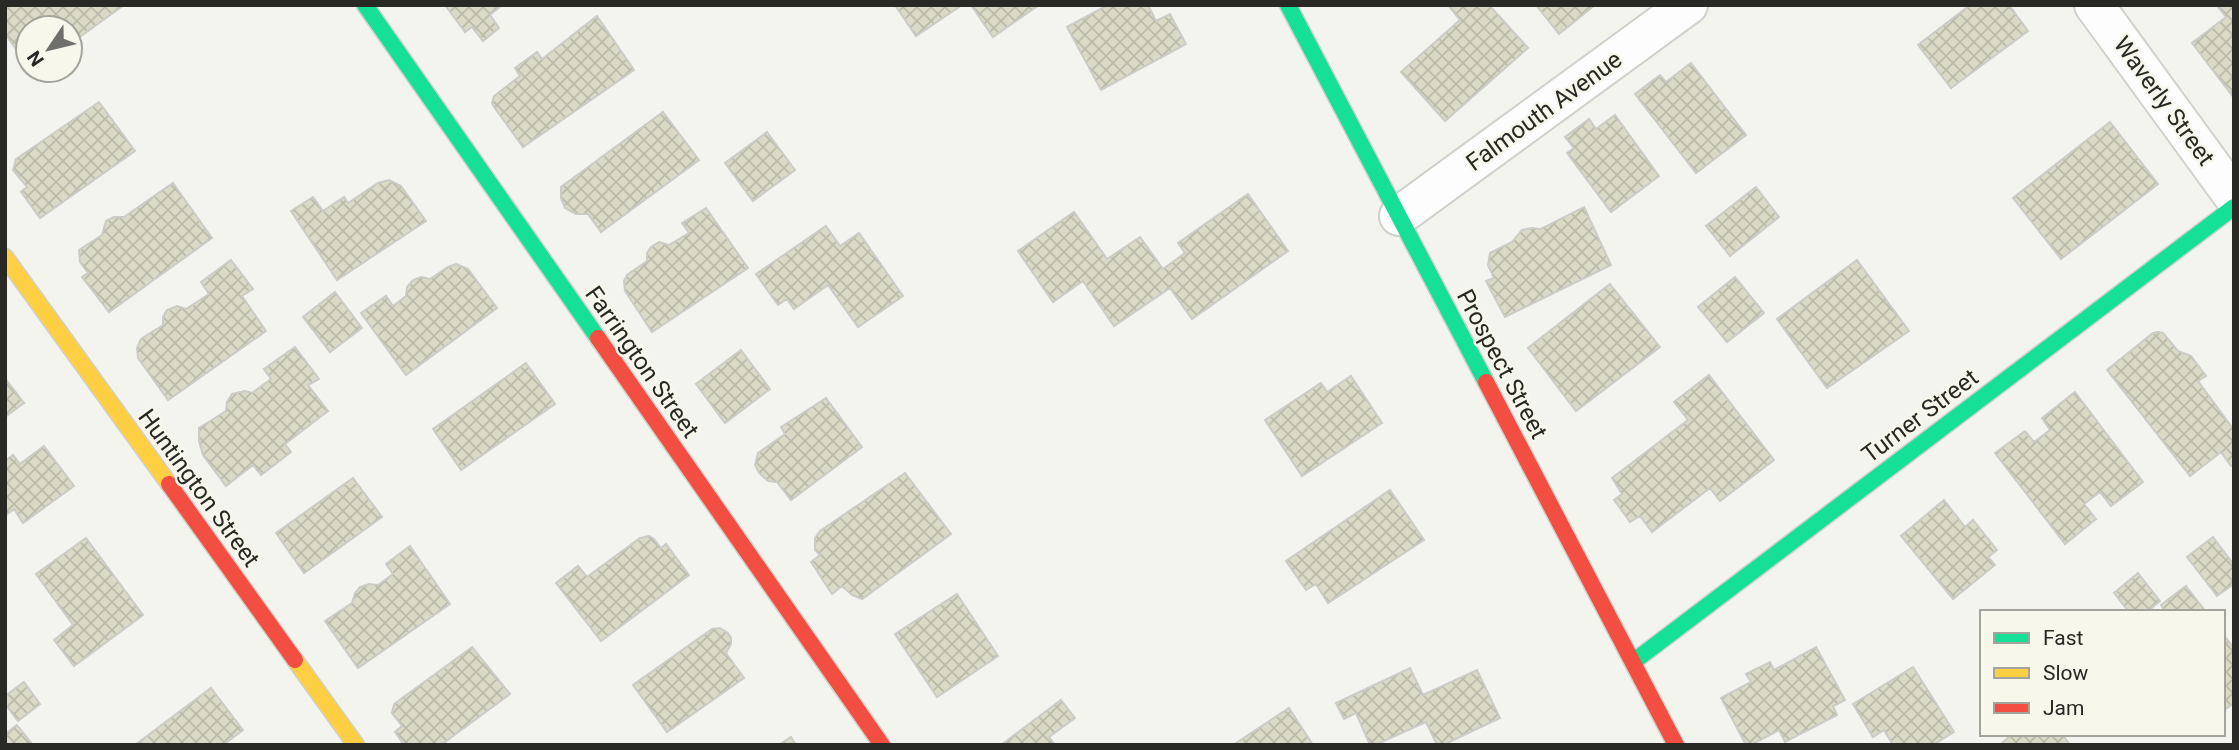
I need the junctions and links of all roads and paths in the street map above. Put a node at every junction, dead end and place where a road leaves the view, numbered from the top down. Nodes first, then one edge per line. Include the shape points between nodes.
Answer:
1 (365, 5) edge
2 (1288, 5) edge
3 (1688, 5) edge
4 (2094, 5) edge
5 (2234, 197) edge
6 (2234, 207) edge
7 (1399, 216) junction
8 (5, 257) edge
9 (1633, 663) junction
10 (356, 745) edge
11 (882, 745) edge
12 (1676, 745) edge

1 - 11 street, Farrington Street
2 - 7 street, Prospect Street
3 - 7 street, Falmouth Avenue
4 - 5 street, Waverly Street
6 - 9 street, Turner Street
7 - 9 street, Prospect Street
8 - 10 street, Huntington Street
9 - 12 street, Prospect Street

